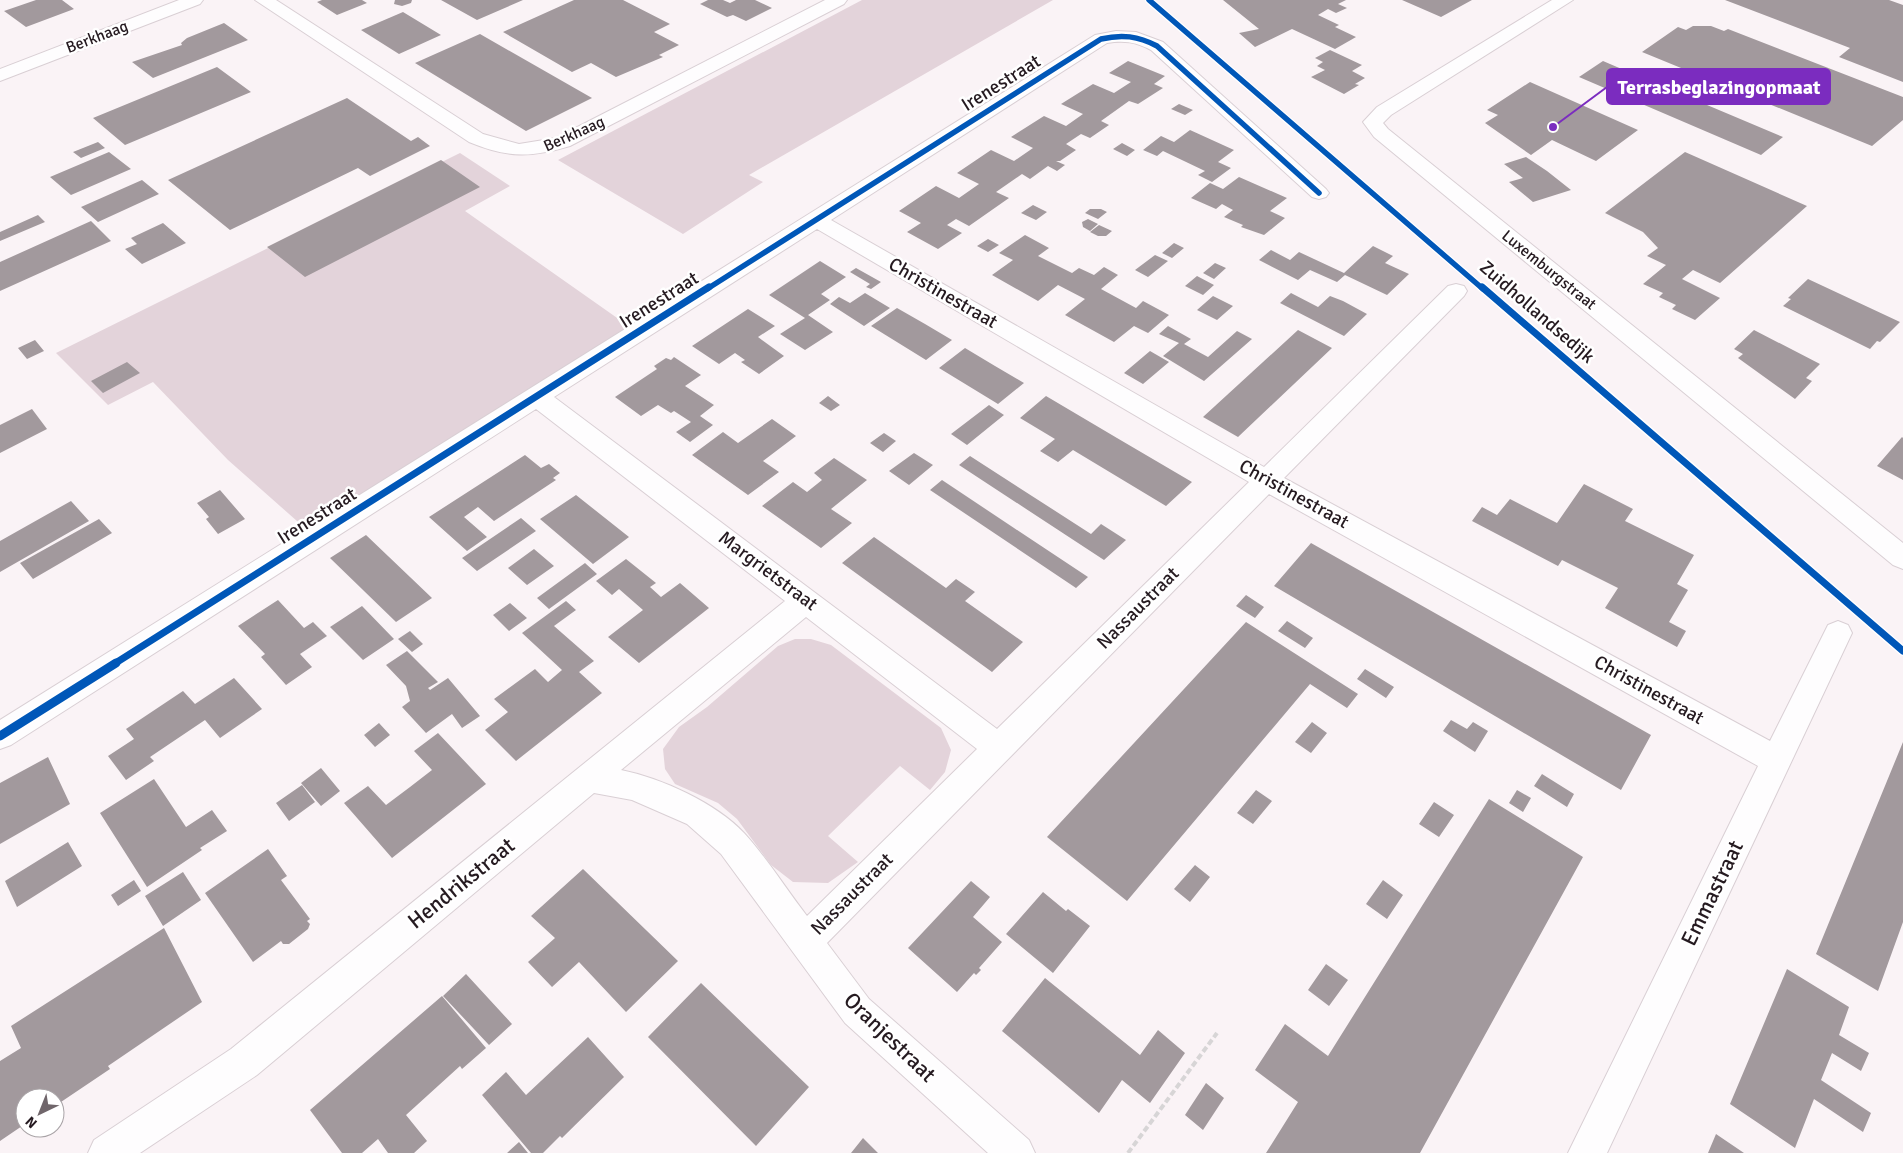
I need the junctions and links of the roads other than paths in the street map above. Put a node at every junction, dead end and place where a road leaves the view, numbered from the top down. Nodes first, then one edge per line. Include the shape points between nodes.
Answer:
1 (194, 0) edge
2 (264, 0) edge
3 (838, 0) edge
4 (1564, 0) edge
5 (0, 75) edge
6 (1319, 193) dead end
7 (817, 220) junction
8 (1456, 291) dead end
9 (537, 396) junction
10 (1266, 480) junction
11 (1903, 558) edge
12 (806, 600) junction
13 (1838, 633) dead end
14 (0, 736) edge
15 (998, 747) junction
16 (1776, 760) junction
17 (590, 778) junction
18 (804, 942) junction
19 (107, 1153) edge
20 (1016, 1153) edge
21 (1587, 1153) edge

1 - 5 street, Berkhaag
2 - 3 street, Berkhaag via 476,138 507,150 534,151 563,142
4 - 11 street, Luxemburgstraat via 1384,111 1373,122 1381,133
6 - 7 street, Irenestraat via 1157,46 1122,34 1101,39
7 - 9 street, Irenestraat
7 - 10 street, Christinestraat
8 - 10 street, Nassaustraat
9 - 12 street, Margrietstraat
9 - 14 street, Irenestraat
10 - 15 street, Nassaustraat
10 - 16 street, Christinestraat
12 - 15 street, Margrietstraat
12 - 17 street, Hendrikstraat
13 - 16 street, Emmastraat
15 - 18 street, Nassaustraat
16 - 21 street, Emmastraat
17 - 18 street, Oranjestraat via 634,787 698,814 732,843
17 - 19 street, Hendrikstraat via 244,1062
18 - 20 street, Oranjestraat via 857,1011

